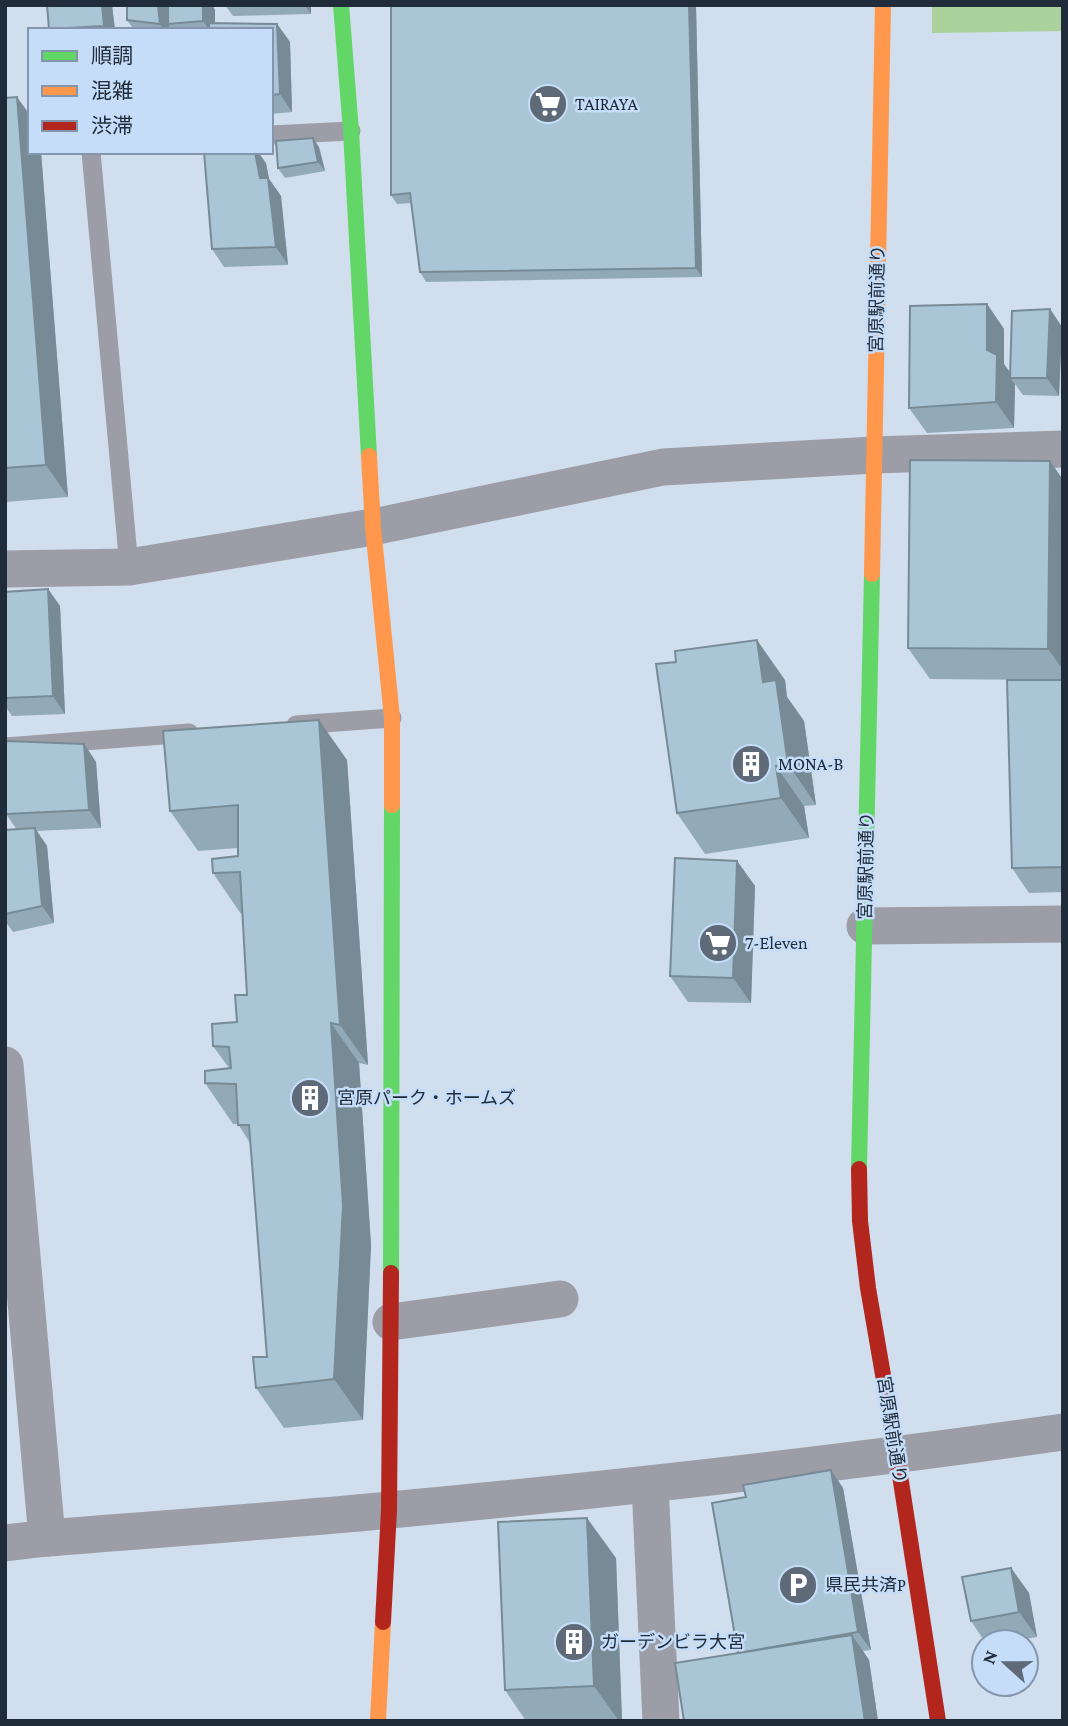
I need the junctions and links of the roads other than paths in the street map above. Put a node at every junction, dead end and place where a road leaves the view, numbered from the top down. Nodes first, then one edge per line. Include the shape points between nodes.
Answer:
1 (341, 5) edge
2 (883, 5) edge
3 (351, 131) junction
4 (273, 135) edge
5 (91, 154) edge
6 (1063, 449) edge
7 (874, 455) junction
8 (373, 527) junction
9 (129, 568) junction
10 (5, 569) edge
11 (392, 718) junction
12 (281, 726) edge
13 (212, 731) edge
14 (5, 747) edge
15 (1063, 924) edge
16 (865, 926) junction
17 (5, 1065) edge
18 (560, 1299) dead end
19 (16, 1322) edge
20 (391, 1322) junction
21 (1063, 1432) edge
22 (897, 1456) junction
23 (650, 1484) junction
24 (389, 1510) junction
25 (47, 1538) junction
26 (5, 1544) edge
27 (378, 1721) edge
28 (661, 1721) edge
29 (938, 1721) edge

1 - 3 street
2 - 7 street, 宮原駅前通り
3 - 4 lane
3 - 8 street
5 - 9 lane
6 - 7 street
7 - 8 street via 663,467
7 - 16 street, 宮原駅前通り
8 - 9 street
8 - 11 street
9 - 10 street
11 - 12 lane
11 - 20 street
13 - 14 lane
15 - 16 street
16 - 22 street, 宮原駅前通り via 860,1221
17 - 19 street
18 - 20 street
19 - 25 street
20 - 24 street
21 - 22 street
22 - 23 street
22 - 29 street, 宮原駅前通り
23 - 24 street
23 - 28 street
24 - 25 street
24 - 27 street
25 - 26 street

